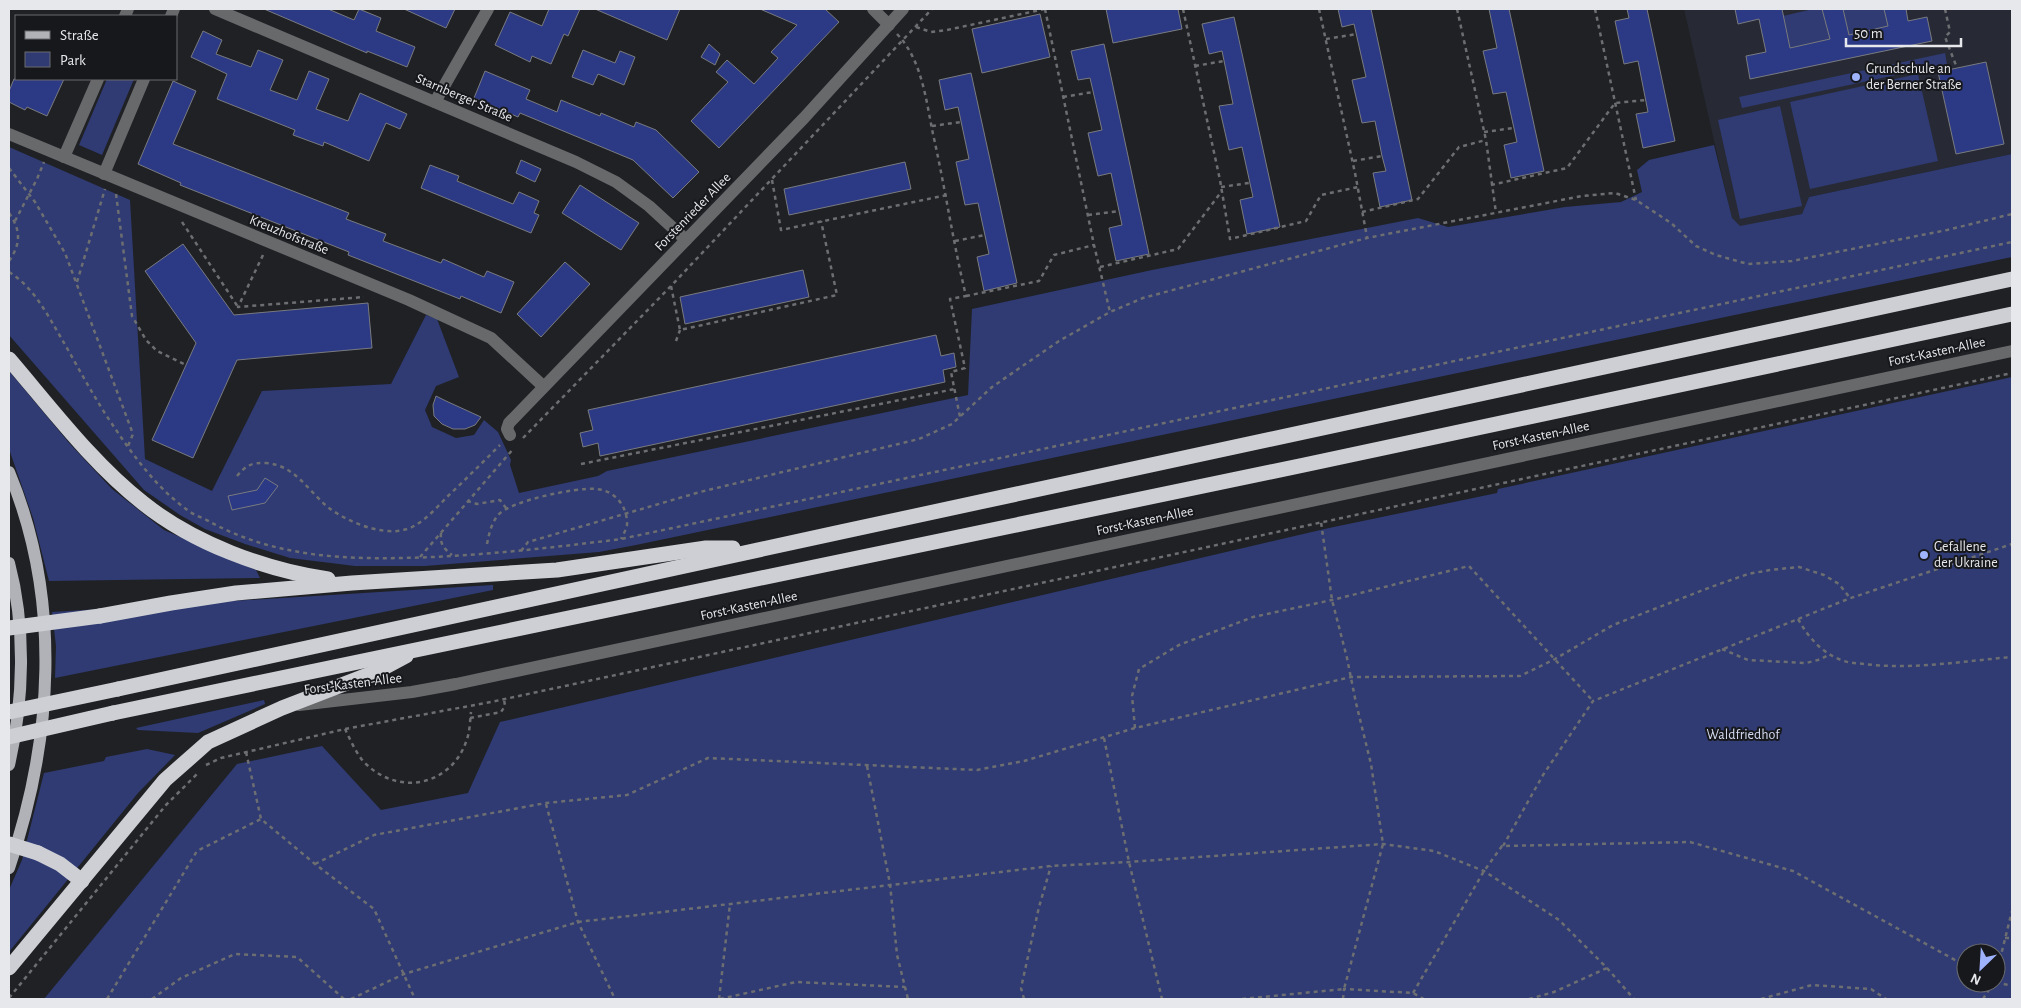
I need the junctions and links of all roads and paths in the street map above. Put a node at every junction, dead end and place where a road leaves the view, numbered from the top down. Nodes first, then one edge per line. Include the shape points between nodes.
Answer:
1 (215, 9) edge
2 (488, 9) edge
3 (873, 9) edge
4 (904, 9) edge
5 (932, 9) edge
6 (1045, 9) edge
7 (1183, 9) edge
8 (1319, 9) edge
9 (1457, 9) edge
10 (1595, 9) edge
11 (1944, 9) edge
12 (889, 26) junction
13 (916, 28) junction
14 (1356, 34) dead end
15 (1326, 39) junction
16 (903, 40) junction
17 (1224, 61) dead end
18 (1195, 66) junction
19 (1957, 68) dead end
20 (98, 80) edge
21 (144, 80) edge
22 (1093, 92) dead end
23 (1063, 97) junction
24 (1646, 100) dead end
25 (435, 102) junction
26 (1615, 103) junction
27 (961, 122) dead end
28 (932, 126) junction
29 (1514, 128) dead end
30 (1484, 132) junction
31 (9, 134) edge
32 (1486, 140) junction
33 (48, 150) junction
34 (1382, 156) dead end
35 (64, 157) junction
36 (1353, 161) junction
37 (9, 168) edge
38 (109, 176) junction
39 (772, 179) junction
40 (1249, 183) dead end
41 (1492, 185) junction
42 (1358, 187) junction
43 (1221, 189) junction
44 (28, 194) junction
45 (947, 195) junction
46 (1636, 200) junction
47 (1119, 211) dead end
48 (1362, 212) junction
49 (9, 213) edge
50 (1496, 213) junction
51 (2012, 214) edge
52 (1088, 215) junction
53 (14, 221) junction
54 (821, 221) junction
55 (182, 222) dead end
56 (985, 236) dead end
57 (1367, 238) junction
58 (686, 240) junction
59 (954, 241) junction
60 (269, 242) junction
61 (2012, 242) edge
62 (1094, 245) junction
63 (9, 261) edge
64 (1100, 267) junction
65 (9, 272) edge
66 (2012, 279) edge
67 (77, 282) junction
68 (671, 286) junction
69 (384, 290) junction
70 (966, 296) junction
71 (238, 307) junction
72 (1110, 312) junction
73 (2012, 314) edge
74 (680, 330) junction
75 (676, 341) dead end
76 (2012, 351) edge
77 (9, 359) edge
78 (186, 365) dead end
79 (2012, 373) edge
80 (544, 386) junction
81 (955, 389) junction
82 (960, 417) junction
83 (523, 439) dead end
84 (513, 441) junction
85 (128, 446) junction
86 (581, 464) dead end
87 (9, 472) edge
88 (236, 476) dead end
89 (467, 501) junction
90 (506, 508) junction
91 (626, 513) junction
92 (1321, 522) junction
93 (441, 532) junction
94 (621, 539) junction
95 (487, 544) dead end
96 (2012, 544) edge
97 (757, 549) junction
98 (520, 552) junction
99 (453, 556) junction
100 (420, 557) junction
101 (9, 563) edge
102 (352, 583) junction
103 (1850, 598) junction
104 (1332, 600) junction
105 (1798, 619) junction
106 (9, 628) edge
107 (423, 647) junction
108 (1721, 649) junction
109 (1829, 655) junction
110 (2012, 657) edge
111 (1555, 659) junction
112 (1351, 677) junction
113 (504, 699) junction
114 (1593, 701) junction
115 (282, 708) junction
116 (9, 712) edge
117 (471, 712) dead end
118 (470, 718) junction
119 (1135, 728) junction
120 (345, 730) junction
121 (9, 736) edge
122 (1104, 738) junction
123 (246, 752) junction
124 (9, 765) edge
125 (205, 765) dead end
126 (867, 766) junction
127 (199, 772) dead end
128 (546, 803) junction
129 (261, 819) junction
130 (9, 844) edge
131 (1383, 844) junction
132 (1502, 846) junction
133 (1129, 862) junction
134 (315, 864) junction
135 (1051, 866) junction
136 (9, 868) edge
137 (1484, 871) junction
138 (82, 881) junction
139 (890, 884) junction
140 (730, 904) junction
141 (2012, 911) edge
142 (578, 922) junction
143 (2005, 938) junction
144 (2012, 938) edge
145 (2004, 943) edge
146 (1956, 961) edge
147 (9, 968) edge
148 (1607, 968) junction
149 (404, 974) junction
150 (904, 987) junction
151 (1344, 989) junction
152 (1413, 994) junction
153 (9, 998) edge
154 (107, 999) edge
155 (152, 999) edge
156 (344, 999) edge
157 (351, 999) edge
158 (415, 999) edge
159 (615, 999) edge
160 (719, 999) edge
161 (908, 999) edge
162 (1024, 999) edge
163 (1162, 999) edge
164 (1242, 999) edge
165 (1343, 999) edge
166 (1424, 999) edge
167 (1529, 999) edge
168 (1634, 999) edge
169 (1761, 999) edge
170 (1886, 999) edge

1 - 25 street, Starnberger Straße
2 - 25 street
3 - 12 street
4 - 12 street, Forstenrieder Allee
5 - 13 path
6 - 13 path via 947,30 931,32
6 - 23 path
7 - 18 path
8 - 15 path
9 - 30 path
10 - 26 path
11 - 19 path via 1950,32 1945,36 1946,42
12 - 16 path
12 - 58 street, Forstenrieder Allee
13 - 16 path
14 - 15 path
15 - 36 path
16 - 28 path via 920,71
16 - 39 path
17 - 18 path
18 - 43 path
20 - 35 street
21 - 38 street
22 - 23 path
23 - 52 path
24 - 26 path
25 - 58 street, Starnberger Straße via 616,182 649,206
26 - 41 path via 1567,168
26 - 46 path
27 - 28 path
28 - 45 path
29 - 30 path
30 - 32 path
31 - 33 street, Kreuzhofstraße
32 - 41 path
32 - 48 path via 1459,147 1418,199
33 - 35 street, Kreuzhofstraße
33 - 44 path
34 - 36 path
35 - 38 street, Kreuzhofstraße
36 - 42 path
37 - 44 path
38 - 60 street, Kreuzhofstraße
38 - 67 path
38 - 78 path via 132,316 146,340 157,351
39 - 54 path via 781,230
39 - 68 path
40 - 43 path
41 - 50 path
42 - 43 path via 1321,195 1306,221 1230,239
42 - 48 path
43 - 64 path via 1178,249
44 - 53 path
44 - 67 path via 65,252
45 - 54 path
45 - 59 path
46 - 50 path via 1615,193 1582,196
46 - 51 path via 1671,223 1696,246 1748,264 1792,261
47 - 52 path
48 - 57 path
49 - 53 path
50 - 57 path
52 - 62 path
53 - 63 path via 20,236
54 - 74 path via 836,295
55 - 71 path
56 - 59 path
57 - 72 path via 1143,298
58 - 80 street, Forstenrieder Allee
59 - 70 path
60 - 69 street, Kreuzhofstraße
60 - 71 path
61 - 94 path
62 - 64 path
62 - 70 path via 1054,255 1039,281
64 - 72 path
65 - 85 path via 19,278 45,310
66 - 97 highway
67 - 85 path via 133,434
68 - 74 path
68 - 83 path
69 - 71 path via 381,295
69 - 80 street, Kreuzhofstraße via 491,338
70 - 81 path via 950,299 964,368 951,372
72 - 82 path via 1059,341 992,387
73 - 107 highway via 1314,463
74 - 75 path
76 - 115 street, Forst-Kasten-Allee via 466,682
77 - 102 highway via 108,471 143,503 173,523 204,541 259,562 312,577
79 - 92 path
80 - 84 street, Forstenrieder Allee via 509,423 507,429
81 - 82 path
81 - 86 path
82 - 91 path via 919,440
84 - 88 path via 414,526 397,531 356,523 329,508 292,471 275,464 246,465
84 - 89 path
85 - 100 path via 147,472 186,509 229,532 276,548 330,558
87 - 136 main road via 19,496 38,571 46,630 47,673 42,730 31,792
89 - 90 path via 477,504 500,500
89 - 93 path
90 - 91 path via 551,495 597,489 619,499
90 - 95 path via 493,523
91 - 94 path via 627,527
91 - 98 path via 528,542
92 - 104 path
92 - 113 path
93 - 99 path via 440,542
93 - 100 path
94 - 98 path
96 - 103 path
97 - 102 highway via 706,548 556,570
97 - 116 highway, bridge
98 - 99 path
99 - 100 path
101 - 124 main road via 19,630 20,682 16,736
102 - 106 highway, bridge via 236,593
103 - 105 path
103 - 111 path via 1839,584 1799,567 1748,574 1613,625
104 - 111 path via 1468,566
104 - 112 path
104 - 119 path via 1253,617 1179,645 1139,670 1132,696
105 - 108 path
105 - 109 path via 1816,645
107 - 115 highway via 378,671
107 - 121 highway, bridge
108 - 109 path via 1748,660 1806,663
108 - 114 path
109 - 110 path via 1844,662 1877,666
111 - 112 path via 1520,676
111 - 114 path
112 - 119 path
112 - 131 path via 1371,764
113 - 118 path via 505,706 501,712
113 - 120 path
114 - 132 path via 1543,775
115 - 138 highway via 208,742 165,780
117 - 118 path
118 - 120 path via 468,738 460,754 448,770 428,781 403,783 386,779 366,764
119 - 122 path
120 - 123 path
122 - 126 path via 1024,761 977,770
122 - 133 path
123 - 125 path
123 - 129 path
126 - 128 path via 708,758 627,795
126 - 139 path
127 - 153 path via 166,805
128 - 134 path via 374,835
128 - 142 path
129 - 134 path
129 - 154 path via 197,851
130 - 138 highway, bridge via 60,864
131 - 133 path
131 - 137 path via 1434,851
131 - 151 path
132 - 137 path
132 - 146 path via 1690,842 1793,871
133 - 135 path
133 - 163 path
134 - 149 path via 374,909
135 - 139 path
135 - 162 path via 1021,988
137 - 148 path via 1559,920
137 - 152 path
138 - 147 highway
139 - 140 path
139 - 150 path via 897,955
140 - 142 path
140 - 160 path
141 - 143 path
142 - 149 path
142 - 159 path
143 - 144 path
143 - 145 path
148 - 167 path via 1554,992
148 - 168 path
149 - 157 path
149 - 158 path
150 - 160 path via 796,982
150 - 161 path
151 - 152 path
151 - 164 path
151 - 165 path
152 - 166 path
155 - 156 path via 180,978 234,954 297,957
169 - 170 path via 1812,985 1872,990

